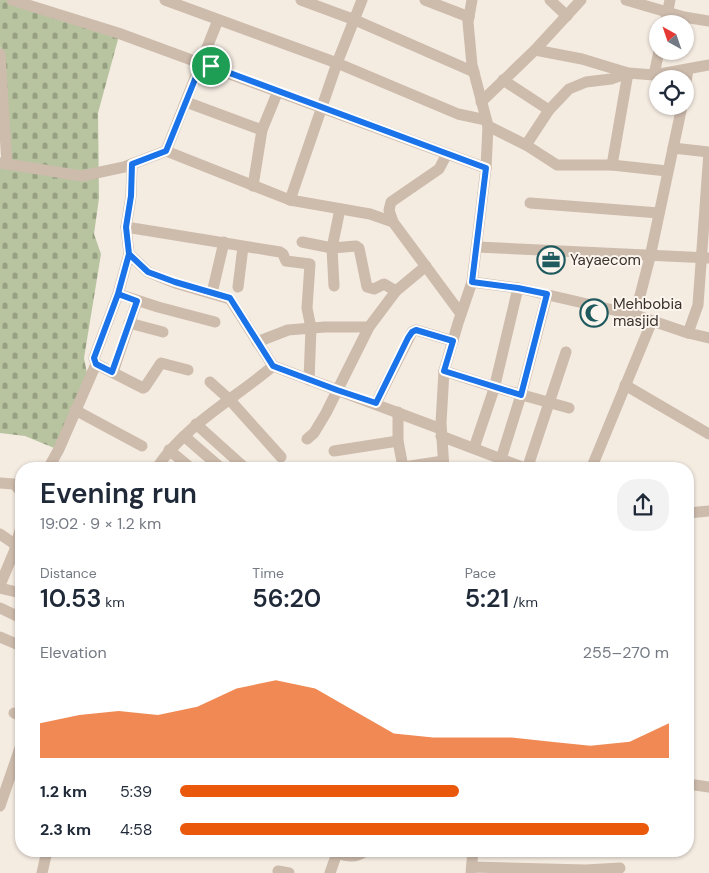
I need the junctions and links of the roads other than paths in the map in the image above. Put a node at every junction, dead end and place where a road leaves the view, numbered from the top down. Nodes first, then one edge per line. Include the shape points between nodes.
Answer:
1 (12, 0) edge
2 (165, 0) edge
3 (301, 0) edge
4 (362, 0) edge
5 (425, 0) edge
6 (472, 0) edge
7 (550, 0) edge
8 (581, 0) edge
9 (626, 0) edge
10 (670, 0) edge
11 (659, 15) edge
12 (667, 15) edge
13 (567, 16) junction
14 (469, 17) junction
15 (694, 18) edge
16 (218, 20) junction
17 (355, 20) junction
18 (709, 20) edge
19 (535, 50) junction
20 (0, 54) edge
21 (202, 62) junction
22 (337, 63) junction
23 (709, 65) edge
24 (688, 70) edge
25 (474, 72) junction
26 (628, 73) junction
27 (1, 74) edge
28 (649, 74) edge
29 (503, 80) junction
30 (278, 91) junction
31 (186, 102) junction
32 (481, 102) junction
33 (322, 107) junction
34 (2, 109) edge
35 (549, 110) junction
36 (680, 115) edge
37 (487, 123) junction
38 (262, 130) junction
39 (526, 146) junction
40 (673, 148) junction
41 (166, 151) junction
42 (448, 154) junction
43 (3, 163) edge
44 (132, 164) junction
45 (612, 165) junction
46 (486, 168) junction
47 (667, 171) junction
48 (253, 186) junction
49 (290, 200) junction
50 (530, 203) dead end
51 (340, 209) junction
52 (659, 213) junction
53 (393, 222) junction
54 (126, 227) junction
55 (224, 242) junction
56 (302, 242) dead end
57 (243, 247) junction
58 (477, 247) junction
59 (332, 248) junction
60 (129, 254) junction
61 (650, 256) junction
62 (706, 258) edge
63 (426, 266) junction
64 (472, 282) junction
65 (334, 286) dead end
66 (238, 287) dead end
67 (518, 288) junction
68 (396, 291) junction
69 (212, 293) junction
70 (118, 294) junction
71 (547, 294) junction
72 (137, 301) junction
73 (461, 314) junction
74 (635, 315) junction
75 (652, 320) junction
76 (215, 322) dead end
77 (129, 323) junction
78 (369, 327) junction
79 (311, 328) junction
80 (162, 332) dead end
81 (688, 333) junction
82 (709, 338) edge
83 (453, 341) junction
84 (257, 342) junction
85 (566, 352) dead end
86 (96, 364) junction
87 (273, 366) junction
88 (188, 370) dead end
89 (444, 371) junction
90 (112, 372) junction
91 (309, 380) junction
92 (210, 382) dead end
93 (625, 386) junction
94 (494, 387) junction
95 (337, 390) junction
96 (521, 395) junction
97 (229, 399) junction
98 (549, 402) junction
99 (376, 403) junction
100 (569, 408) dead end
101 (75, 410) junction
102 (398, 412) junction
103 (196, 424) junction
104 (441, 432) junction
105 (709, 434) edge
106 (184, 436) junction
107 (307, 439) dead end
108 (398, 441) junction
109 (142, 446) dead end
110 (474, 448) junction
111 (169, 450) junction
112 (334, 451) dead end
113 (281, 457) dead end
114 (502, 459) junction
115 (51, 462) edge
116 (161, 462) edge
117 (184, 462) edge
118 (214, 462) edge
119 (238, 462) edge
120 (397, 462) edge
121 (444, 462) edge
122 (510, 462) edge
123 (529, 462) edge
124 (594, 462) edge
125 (0, 483) edge
126 (15, 485) edge
127 (709, 511) edge
128 (694, 513) edge
129 (0, 534) edge
130 (15, 548) edge
131 (15, 553) edge
132 (2, 572) edge
133 (0, 587) edge
134 (15, 591) edge
135 (0, 608) edge
136 (15, 615) edge
137 (0, 637) edge
138 (15, 643) edge
139 (15, 762) edge
140 (695, 785) dead end
141 (709, 788) edge
142 (0, 806) edge
143 (46, 857) edge
144 (333, 857) edge
145 (473, 857) edge
146 (620, 868) dead end
147 (472, 870) edge
148 (42, 873) edge
149 (330, 873) edge

1 - 21 street
2 - 16 street
3 - 17 street
4 - 17 street
5 - 14 street
6 - 14 street
7 - 13 street
8 - 13 street
9 - 11 street
10 - 12 street
13 - 19 street
14 - 25 street
15 - 18 street
16 - 21 street
16 - 22 street
17 - 22 street
17 - 25 street
19 - 26 street via 582,59
19 - 29 street
20 - 27 street
21 - 30 street
21 - 31 street
22 - 33 street
22 - 37 street
23 - 24 street
25 - 32 street
26 - 28 street
26 - 35 street via 586,82 569,90
26 - 45 street
27 - 34 street
29 - 32 street
29 - 35 street
30 - 33 street
30 - 38 street
31 - 38 street
31 - 41 street
32 - 37 street
33 - 42 street
33 - 49 street
34 - 43 street
35 - 39 street
36 - 40 street
37 - 39 street
37 - 46 street
38 - 48 street
39 - 45 street via 557,165
40 - 47 street
40 - 62 street via 709,152
41 - 44 street
41 - 48 street
42 - 46 street
42 - 53 street via 439,169 391,202 389,210
43 - 44 street via 82,176
44 - 54 street
45 - 47 street
46 - 58 street
47 - 52 street
48 - 49 street
49 - 51 street
50 - 52 street
51 - 53 street
51 - 59 street
52 - 61 street
53 - 63 street
54 - 55 street
54 - 60 street
55 - 57 street
55 - 69 street
56 - 59 street
57 - 66 street
57 - 79 street via 280,252 286,261 310,264 307,308
58 - 61 street
58 - 64 street
59 - 65 street
59 - 68 street via 359,248 367,287 374,289 384,284
60 - 69 street via 148,272
60 - 70 street
61 - 62 street
61 - 74 street
62 - 81 street via 698,305
63 - 68 street
63 - 73 street
64 - 67 street
64 - 73 street
67 - 71 street
67 - 94 street
68 - 78 street
69 - 84 street via 230,298
70 - 72 street
70 - 86 street via 94,358
71 - 74 street
71 - 96 street
72 - 76 street
72 - 77 street
73 - 83 street
74 - 75 street
75 - 81 street
75 - 93 street
77 - 80 street
77 - 90 street
78 - 79 street
78 - 95 street
79 - 84 street via 288,330
79 - 91 street
81 - 82 street
83 - 89 street
83 - 99 street via 416,330 412,332
84 - 87 street
85 - 98 street
86 - 90 street
86 - 101 street
87 - 91 street
87 - 97 street
88 - 90 street via 161,363 143,388
89 - 94 street
89 - 104 street
91 - 95 street
92 - 97 street
93 - 105 street
93 - 124 street
94 - 96 street
94 - 110 street
95 - 99 street
95 - 107 street via 314,433
96 - 98 street
96 - 114 street
97 - 103 street
97 - 113 street
98 - 100 street
98 - 123 street
99 - 102 street
101 - 109 street
101 - 115 street
102 - 104 street
102 - 108 street
103 - 106 street
103 - 119 street
104 - 110 street
104 - 121 street
106 - 111 street
106 - 118 street
108 - 112 street
108 - 120 street
110 - 114 street
111 - 116 street
111 - 117 street
114 - 122 street
125 - 126 street
127 - 128 street
129 - 130 street
131 - 132 street
132 - 133 street
133 - 134 street
135 - 136 street
137 - 138 street
139 - 142 street
140 - 141 street
143 - 148 street
144 - 149 street
145 - 147 street
146 - 147 street

